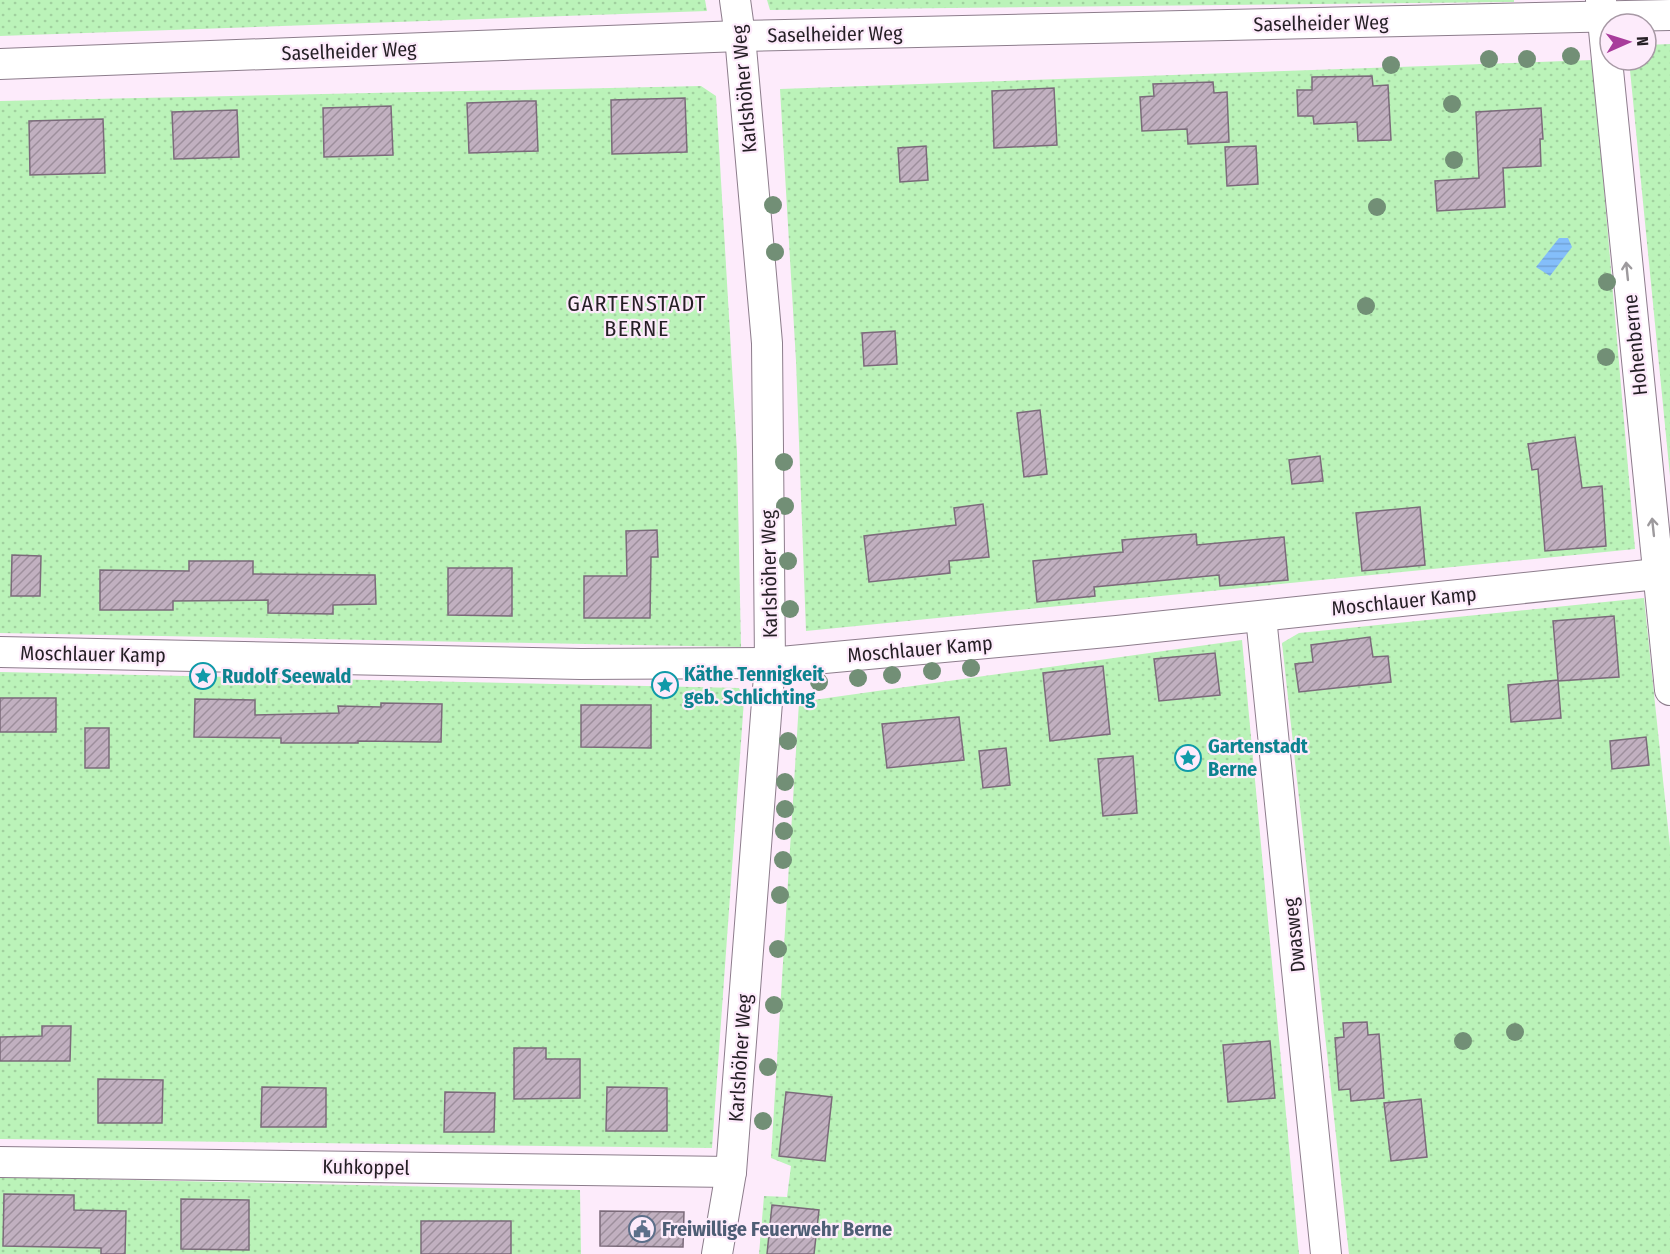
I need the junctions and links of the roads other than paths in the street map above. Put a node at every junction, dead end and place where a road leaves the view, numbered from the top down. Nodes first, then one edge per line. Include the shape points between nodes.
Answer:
1 (735, 0) edge
2 (1601, 9) edge
3 (1670, 15) edge
4 (740, 36) junction
5 (0, 64) edge
6 (1657, 574) junction
7 (1261, 616) junction
8 (0, 652) edge
9 (770, 663) junction
10 (1670, 690) edge
11 (0, 1162) edge
12 (731, 1172) junction
13 (717, 1254) edge
14 (1326, 1254) edge

1 - 4 street, Karlshöher Weg
2 - 3 street, Saselheider Weg
2 - 4 street, Saselheider Weg
6 -> 2 street, Hohenberne
4 - 5 street, Saselheider Weg
4 - 9 street, Karlshöher Weg via 766,343
6 - 7 street, Moschlauer Kamp
6 - 10 street, Hohenberne
7 - 9 street, Moschlauer Kamp
7 - 14 street, Dwasweg
8 - 9 street, Moschlauer Kamp via 581,664
9 - 12 street, Karlshöher Weg
11 - 12 street, Kuhkoppel
12 - 13 street, Karlshöher Weg

